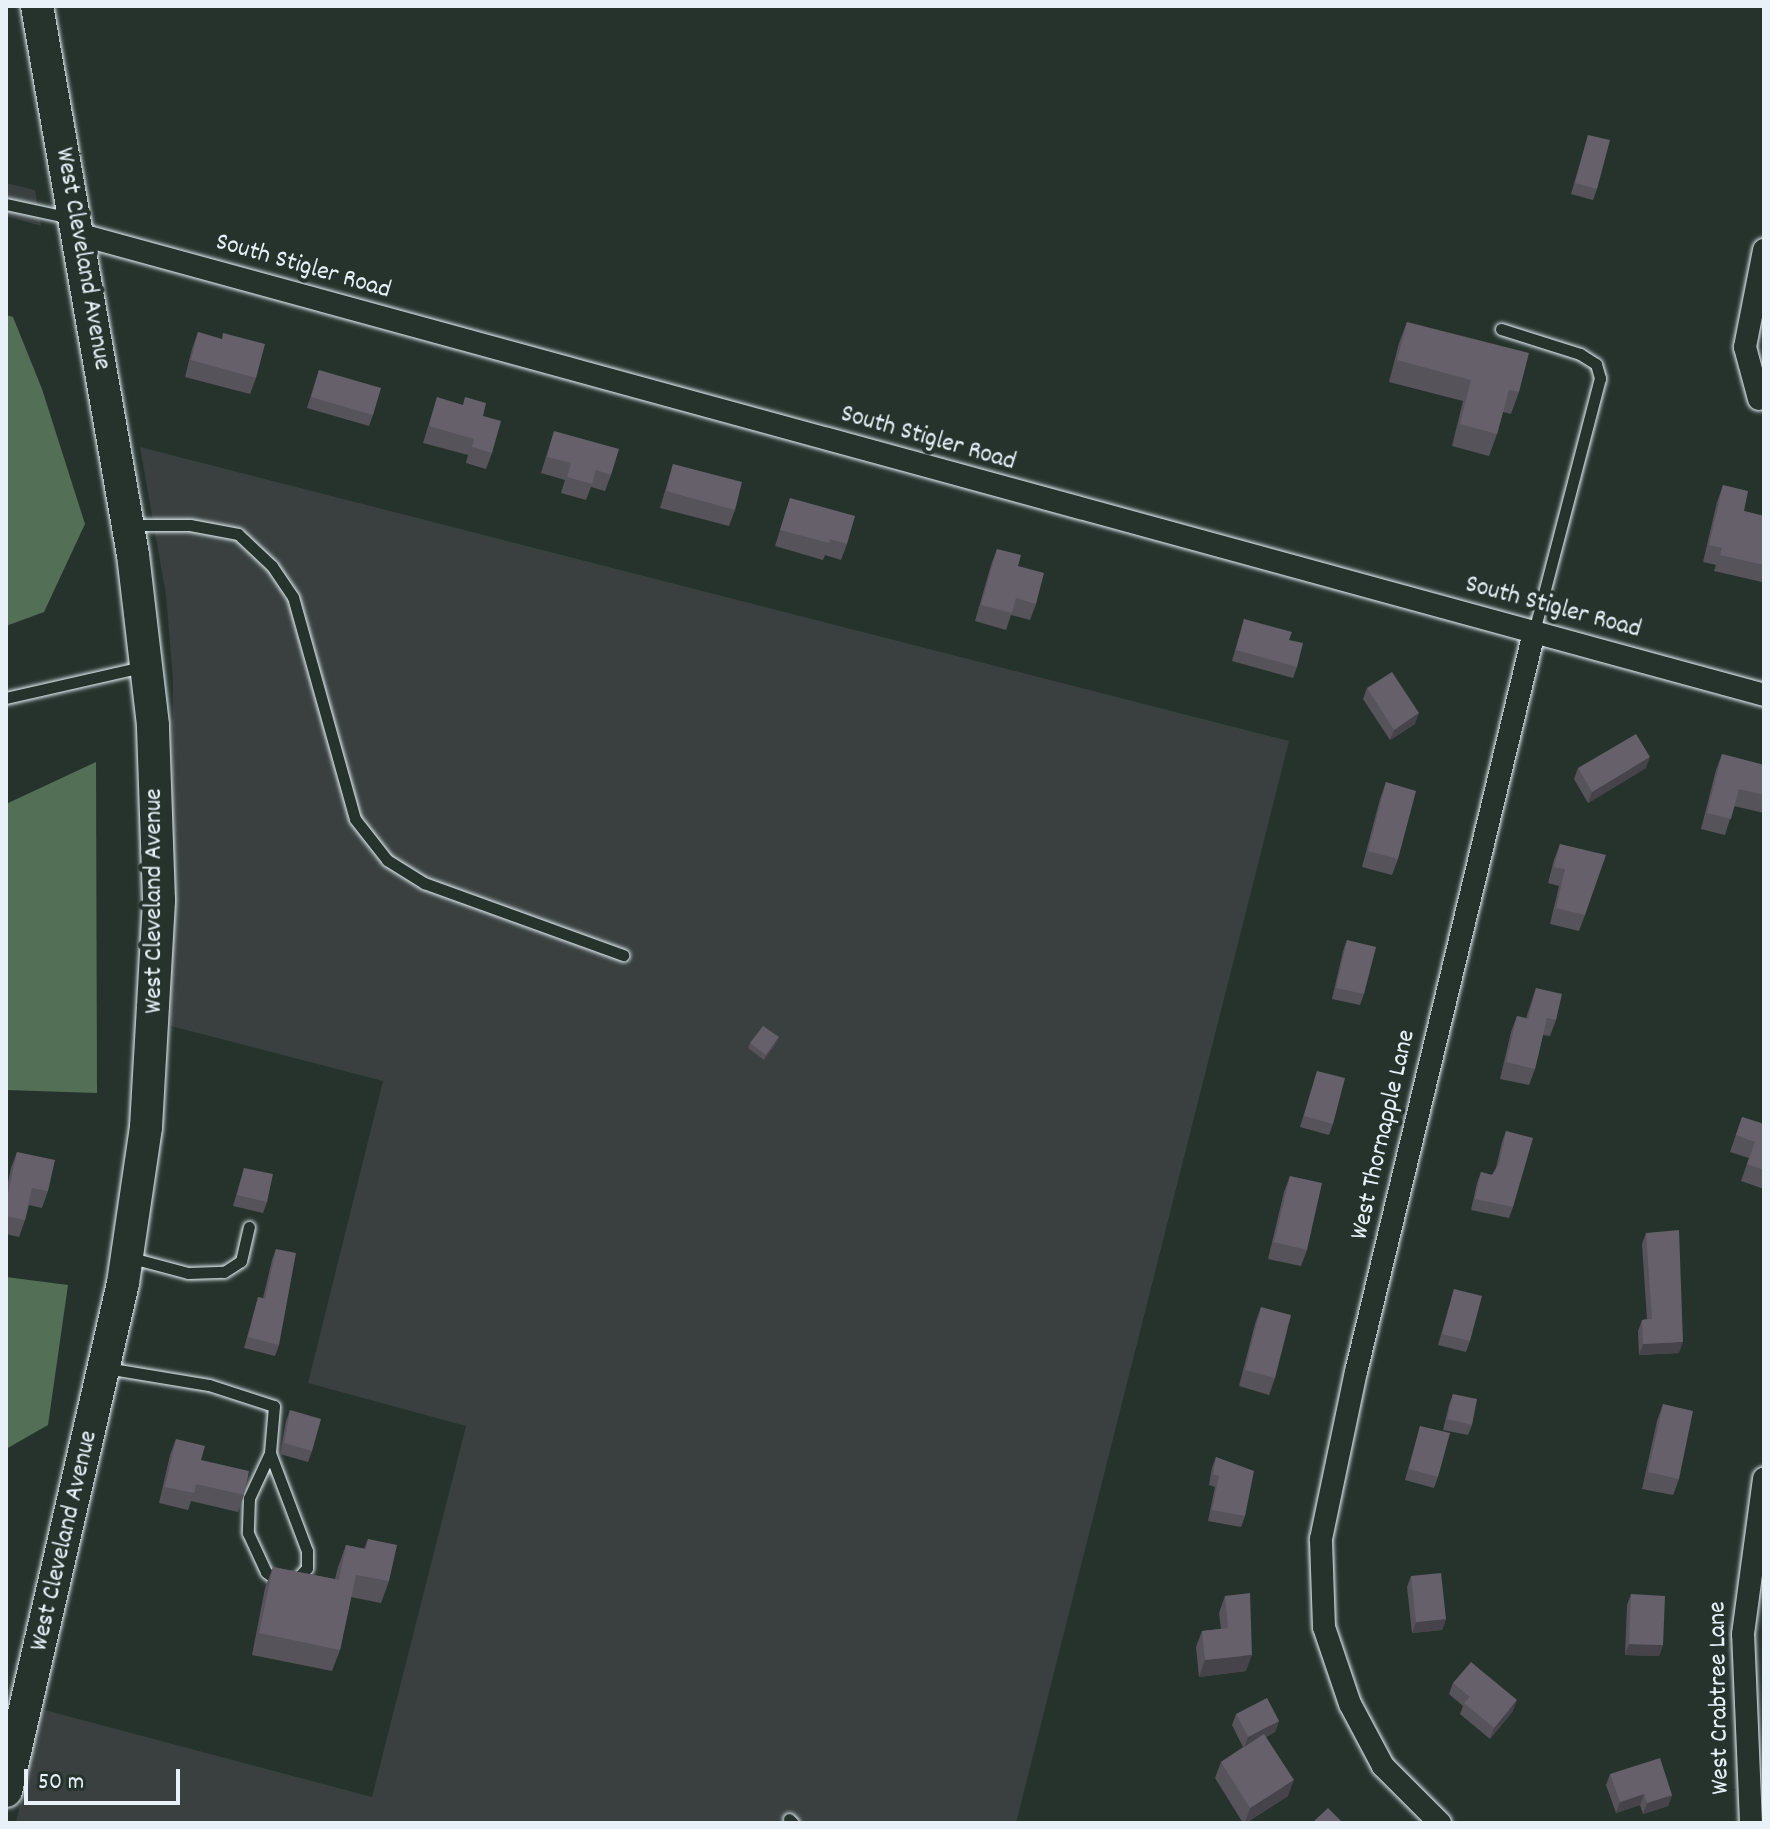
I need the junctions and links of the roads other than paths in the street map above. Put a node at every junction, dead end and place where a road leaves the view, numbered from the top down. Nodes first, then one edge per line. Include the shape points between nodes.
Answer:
1 (37, 6) edge
2 (6, 204) edge
3 (76, 226) junction
4 (1764, 250) edge
5 (1501, 329) dead end
6 (1759, 399) dead end
7 (128, 525) junction
8 (1534, 632) junction
9 (145, 666) junction
10 (1764, 695) edge
11 (6, 698) edge
12 (623, 955) dead end
13 (249, 1227) dead end
14 (127, 1257) junction
15 (106, 1368) junction
16 (270, 1453) junction
17 (1764, 1478) edge
18 (6, 1791) edge
19 (1440, 1823) edge
20 (1751, 1823) edge

1 - 3 main road, West Cleveland Avenue
2 - 3 lane
3 - 7 main road, West Cleveland Avenue
3 - 8 street, South Stigler Road
4 - 6 street via 1745,347
5 - 8 lane via 1580,354 1596,364 1600,378
7 - 9 main road, West Cleveland Avenue
7 - 12 lane via 190,525 238,534 272,566 293,597 355,819 387,860 424,883
8 - 10 street, South Stigler Road
8 - 19 street, West Thornapple Lane via 1327,1498 1320,1578 1332,1655 1377,1757
9 - 11 lane
9 - 14 main road, West Cleveland Avenue via 153,725 159,918 146,1127
13 - 14 lane via 241,1261 224,1272 188,1273
14 - 15 main road, West Cleveland Avenue
15 - 16 lane via 173,1377 274,1406
15 - 18 main road, West Cleveland Avenue
16 - 16 lane via 307,1551 307,1568 292,1583 278,1582 266,1572 248,1533 249,1498
17 - 20 street, West Crabtree Lane via 1743,1634

